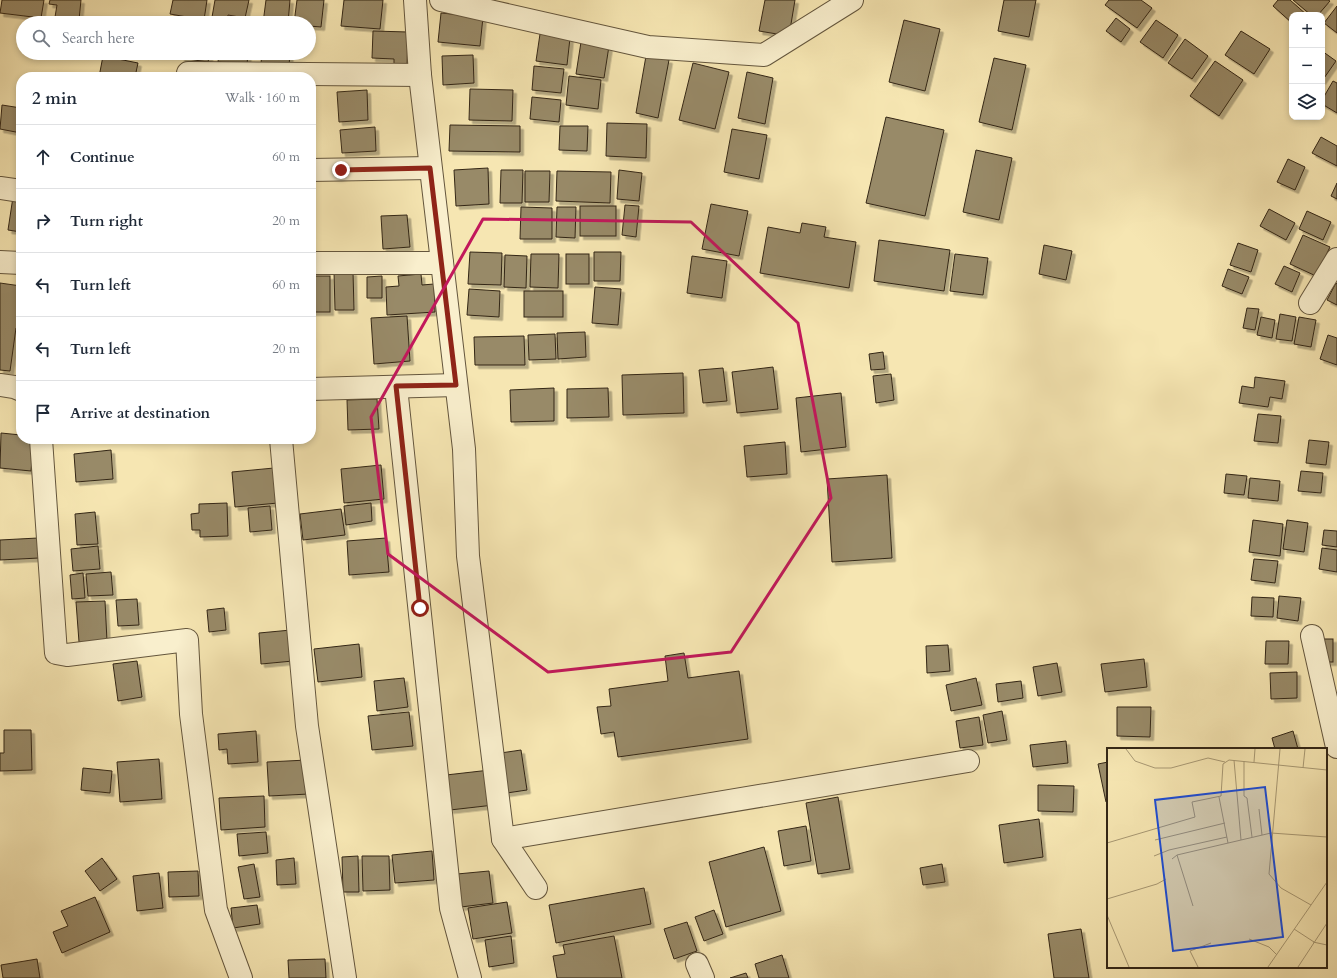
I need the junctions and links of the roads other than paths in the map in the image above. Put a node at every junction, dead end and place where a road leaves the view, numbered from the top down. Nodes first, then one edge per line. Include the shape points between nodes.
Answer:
1 (415, 0) edge
2 (441, 0) edge
3 (852, 0) edge
4 (316, 74) edge
5 (420, 75) junction
6 (430, 168) junction
7 (316, 170) edge
8 (0, 188) edge
9 (16, 190) edge
10 (1337, 258) edge
11 (0, 262) edge
12 (16, 263) edge
13 (316, 263) edge
14 (442, 263) junction
15 (1310, 303) dead end
16 (0, 385) edge
17 (456, 385) junction
18 (396, 386) junction
19 (16, 388) edge
20 (316, 389) edge
21 (41, 444) edge
22 (281, 444) edge
23 (1312, 636) dead end
24 (1337, 747) edge
25 (968, 761) dead end
26 (503, 839) junction
27 (536, 888) dead end
28 (241, 978) edge
29 (345, 978) edge
30 (470, 978) edge

1 - 5 street
2 - 3 street via 648,47 764,55
4 - 5 street
5 - 6 street
6 - 7 street
6 - 14 street
8 - 9 street
10 - 15 street
11 - 12 street
13 - 14 street
14 - 17 street
16 - 19 street
17 - 18 street
17 - 26 street via 464,449 468,556
18 - 20 street
18 - 30 street via 451,908
21 - 28 street via 56,653 67,655 187,640 191,714 216,910
22 - 29 street via 307,726
23 - 24 street
25 - 26 street
26 - 27 street

